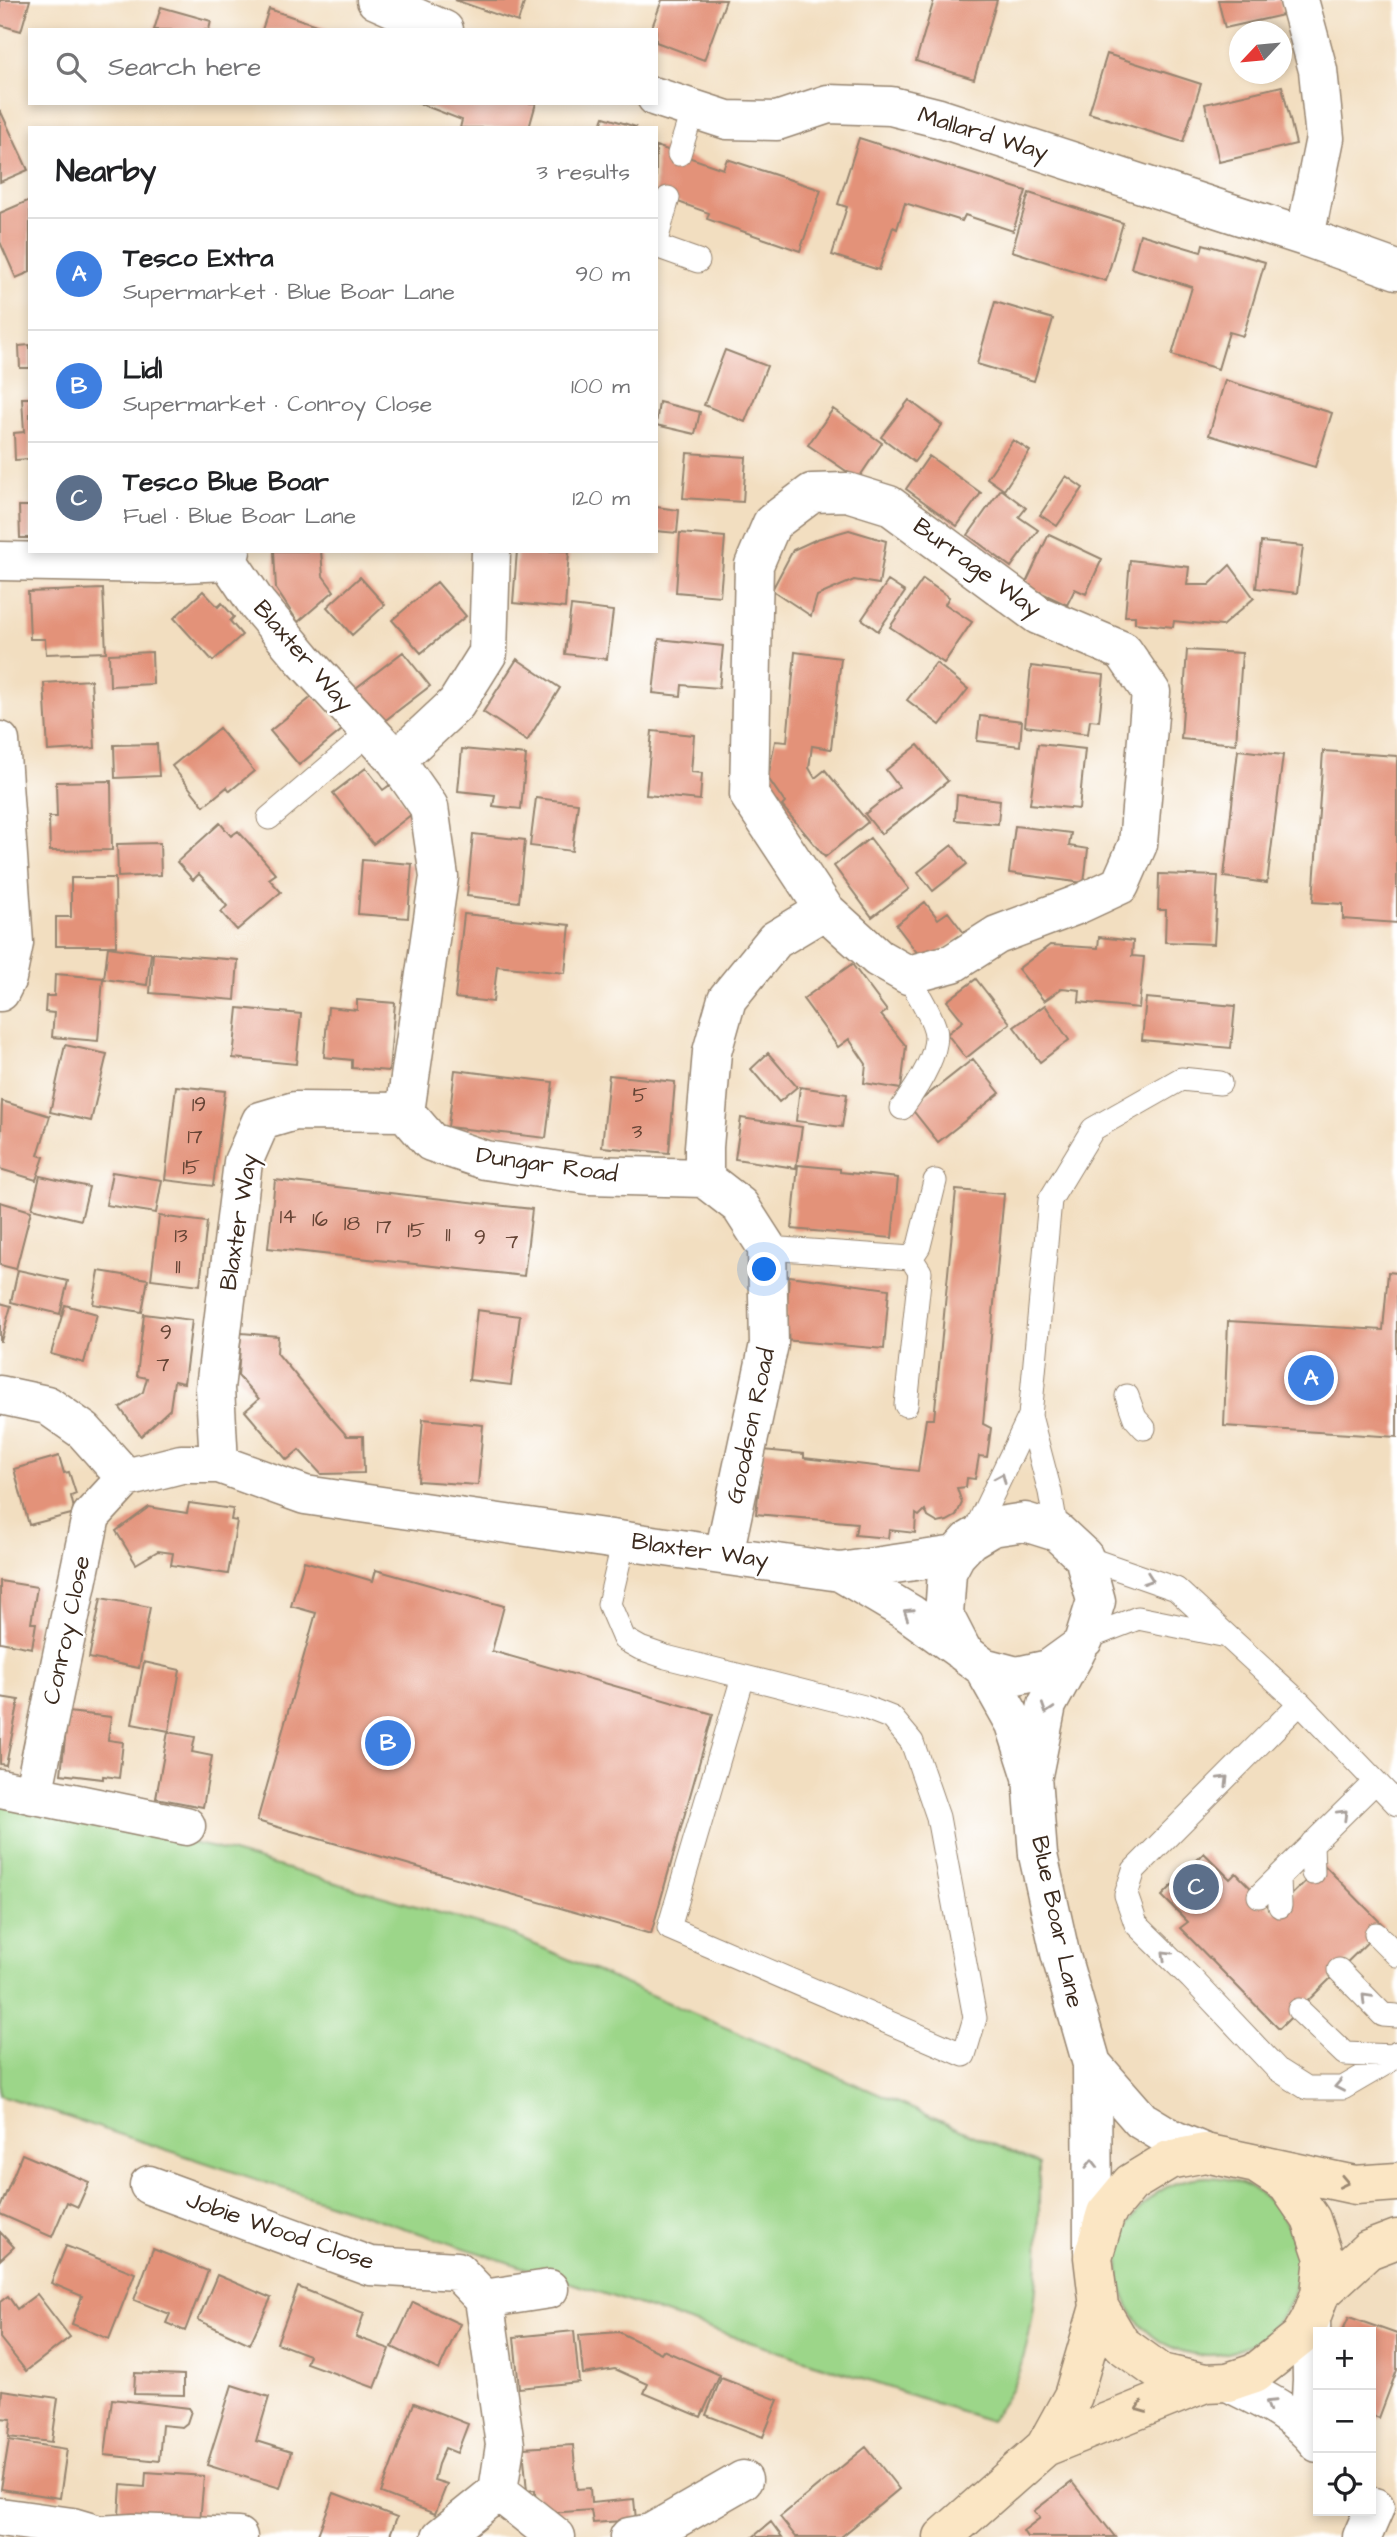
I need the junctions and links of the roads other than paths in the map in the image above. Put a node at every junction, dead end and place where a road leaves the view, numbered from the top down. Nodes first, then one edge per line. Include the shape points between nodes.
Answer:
1 (376, 0) edge
2 (1299, 0) edge
3 (439, 28) edge
4 (658, 98) edge
5 (693, 109) junction
6 (679, 154) dead end
7 (668, 198) dead end
8 (658, 234) edge
9 (1305, 237) junction
10 (658, 247) edge
11 (698, 261) dead end
12 (1397, 270) edge
13 (491, 553) edge
14 (230, 556) edge
15 (0, 561) edge
16 (369, 733) junction
17 (0, 741) edge
18 (396, 760) junction
19 (269, 818) dead end
20 (825, 910) junction
21 (908, 975) junction
22 (0, 992) edge
23 (1220, 1083) dead end
24 (902, 1108) dead end
25 (405, 1112) junction
26 (704, 1178) junction
27 (934, 1181) dead end
28 (767, 1248) junction
29 (911, 1258) junction
30 (0, 1395) edge
31 (1127, 1396) dead end
32 (906, 1405) dead end
33 (1030, 1416) junction
34 (1144, 1428) dead end
35 (219, 1464) junction
36 (126, 1478) junction
37 (624, 1540) junction
38 (1071, 1545) junction
39 (963, 1548) junction
40 (724, 1554) junction
41 (840, 1572) junction
42 (1227, 1636) junction
43 (1081, 1644) junction
44 (973, 1659) junction
45 (743, 1677) junction
46 (1300, 1703) junction
47 (1032, 1777) junction
48 (1375, 1782) junction
49 (16, 1791) edge
50 (1397, 1804) edge
51 (187, 1826) dead end
52 (1312, 1843) junction
53 (1313, 1874) dead end
54 (1279, 1877) junction
55 (1259, 1896) dead end
56 (1280, 1906) dead end
57 (1376, 1934) dead end
58 (1397, 1955) edge
59 (1339, 1970) dead end
60 (1298, 2010) dead end
61 (1397, 2015) edge
62 (1395, 2054) edge
63 (1092, 2064) junction
64 (1205, 2152) junction
65 (1254, 2162) junction
66 (1397, 2182) edge
67 (149, 2185) dead end
68 (1397, 2239) edge
69 (1093, 2257) junction
70 (549, 2289) dead end
71 (485, 2299) junction
72 (1316, 2306) junction
73 (1099, 2307) junction
74 (1216, 2383) junction
75 (1313, 2408) edge
76 (1313, 2436) edge
77 (1045, 2446) junction
78 (743, 2480) dead end
79 (498, 2491) junction
80 (0, 2517) edge
81 (62, 2531) edge
82 (238, 2537) edge
83 (441, 2537) edge
84 (556, 2537) edge
85 (629, 2537) edge
86 (943, 2537) edge

1 - 3 street
2 - 9 street via 1318,70 1325,138
4 - 5 street, Mallard Way
5 - 6 lane
5 - 9 street, Mallard Way via 727,120 777,121 828,104 891,106
7 - 8 lane
9 - 12 street, Mallard Way
10 - 11 lane
13 - 18 street via 488,653 456,704
14 - 15 street, Blaxter Way via 159,564
14 - 16 street, Blaxter Way via 257,604
16 - 18 street, Blaxter Way
16 - 19 lane
17 - 22 street via 14,943
18 - 25 street, Blaxter Way via 429,807 439,877
20 - 21 street, Burrage Way via 878,958
20 - 21 street, Burrage Way via 749,795 754,565 772,523 812,493 847,492 889,505 1038,615 1123,651 1151,692 1138,844 1121,885 997,935 953,963
20 - 26 street via 775,940 727,999 712,1052
21 - 24 lane via 936,1031 932,1057
23 - 33 lane via 1181,1079 1093,1129 1050,1200
25 - 26 street, Dungar Road via 431,1142 485,1160 588,1175
25 - 35 street, Blaxter Way via 295,1111 261,1121 243,1162 215,1388
26 - 28 street via 740,1206
27 - 29 lane via 919,1247
28 - 29 lane
28 - 40 street, Goodson Road via 769,1344
29 - 32 lane via 920,1272
30 - 36 street via 47,1405 84,1431
31 - 34 lane
33 - 38 lane via 1050,1493
39 -> 33 lane
35 - 36 street via 181,1464
35 - 37 street, Blaxter Way via 305,1495
36 - 49 street, Conroy Close via 92,1516
37 - 40 street, Blaxter Way
37 - 45 lane via 609,1604 624,1639 640,1648
38 - 39 street via 1025,1522 992,1527
38 -> 42 lane via 1176,1589
38 - 43 street, Blue Boar Lane via 1096,1601
39 - 41 street, Blaxter Way
39 - 44 street, Blue Boar Lane via 947,1572 944,1615
40 - 41 street, Blaxter Way
44 -> 41 street, Blaxter Way
42 - 43 lane via 1139,1618
42 - 46 lane
43 - 44 street via 1049,1669 1017,1676
43 -> 47 street, Blue Boar Lane via 1047,1705
44 - 47 street, Blue Boar Lane via 1015,1724
45 - 45 lane via 864,1707 892,1718 912,1742 938,1817 970,1987 975,2018 964,2055 668,1928
46 - 48 lane
62 -> 46 lane via 1343,2088 1307,2088 1277,2069 1145,1934 1136,1924 1126,1895 1134,1870
47 - 63 street, Blue Boar Lane via 1038,1855
48 - 50 lane
52 -> 48 lane
49 - 51 street, Conroy Close
52 - 53 lane
52 - 54 lane
54 - 55 lane
54 - 56 lane
57 - 58 lane
61 -> 59 lane via 1383,2015
60 - 62 lane via 1345,2054
63 - 64 street, Blue Boar Lane via 1141,2120
69 -> 63 street, Blue Boar Lane
64 - 65 street, Blue Boar Lane
64 - 69 street, Blue Boar Lane via 1169,2160 1130,2183 1106,2213
65 -> 66 street, Blue Boar Lane via 1355,2185
65 - 72 street, Blue Boar Lane via 1287,2184 1311,2219 1324,2259
67 - 71 street, Jobie Wood Close via 370,2266 457,2271
68 - 72 street, Blue Boar Lane via 1368,2250
69 - 73 street, Blue Boar Lane
70 - 71 street
71 - 79 street via 505,2445
72 - 74 street, Blue Boar Lane via 1300,2337 1255,2373
72 - 75 street
73 - 74 street, Blue Boar Lane via 1121,2344 1161,2373
73 - 77 street, Blue Boar Lane via 1073,2396
76 -> 74 street via 1271,2404
74 -> 77 street, Blue Boar Lane
77 - 86 street, Blue Boar Lane
78 - 85 street via 651,2533
79 - 83 street
79 - 84 street
80 - 81 street
81 - 82 street

